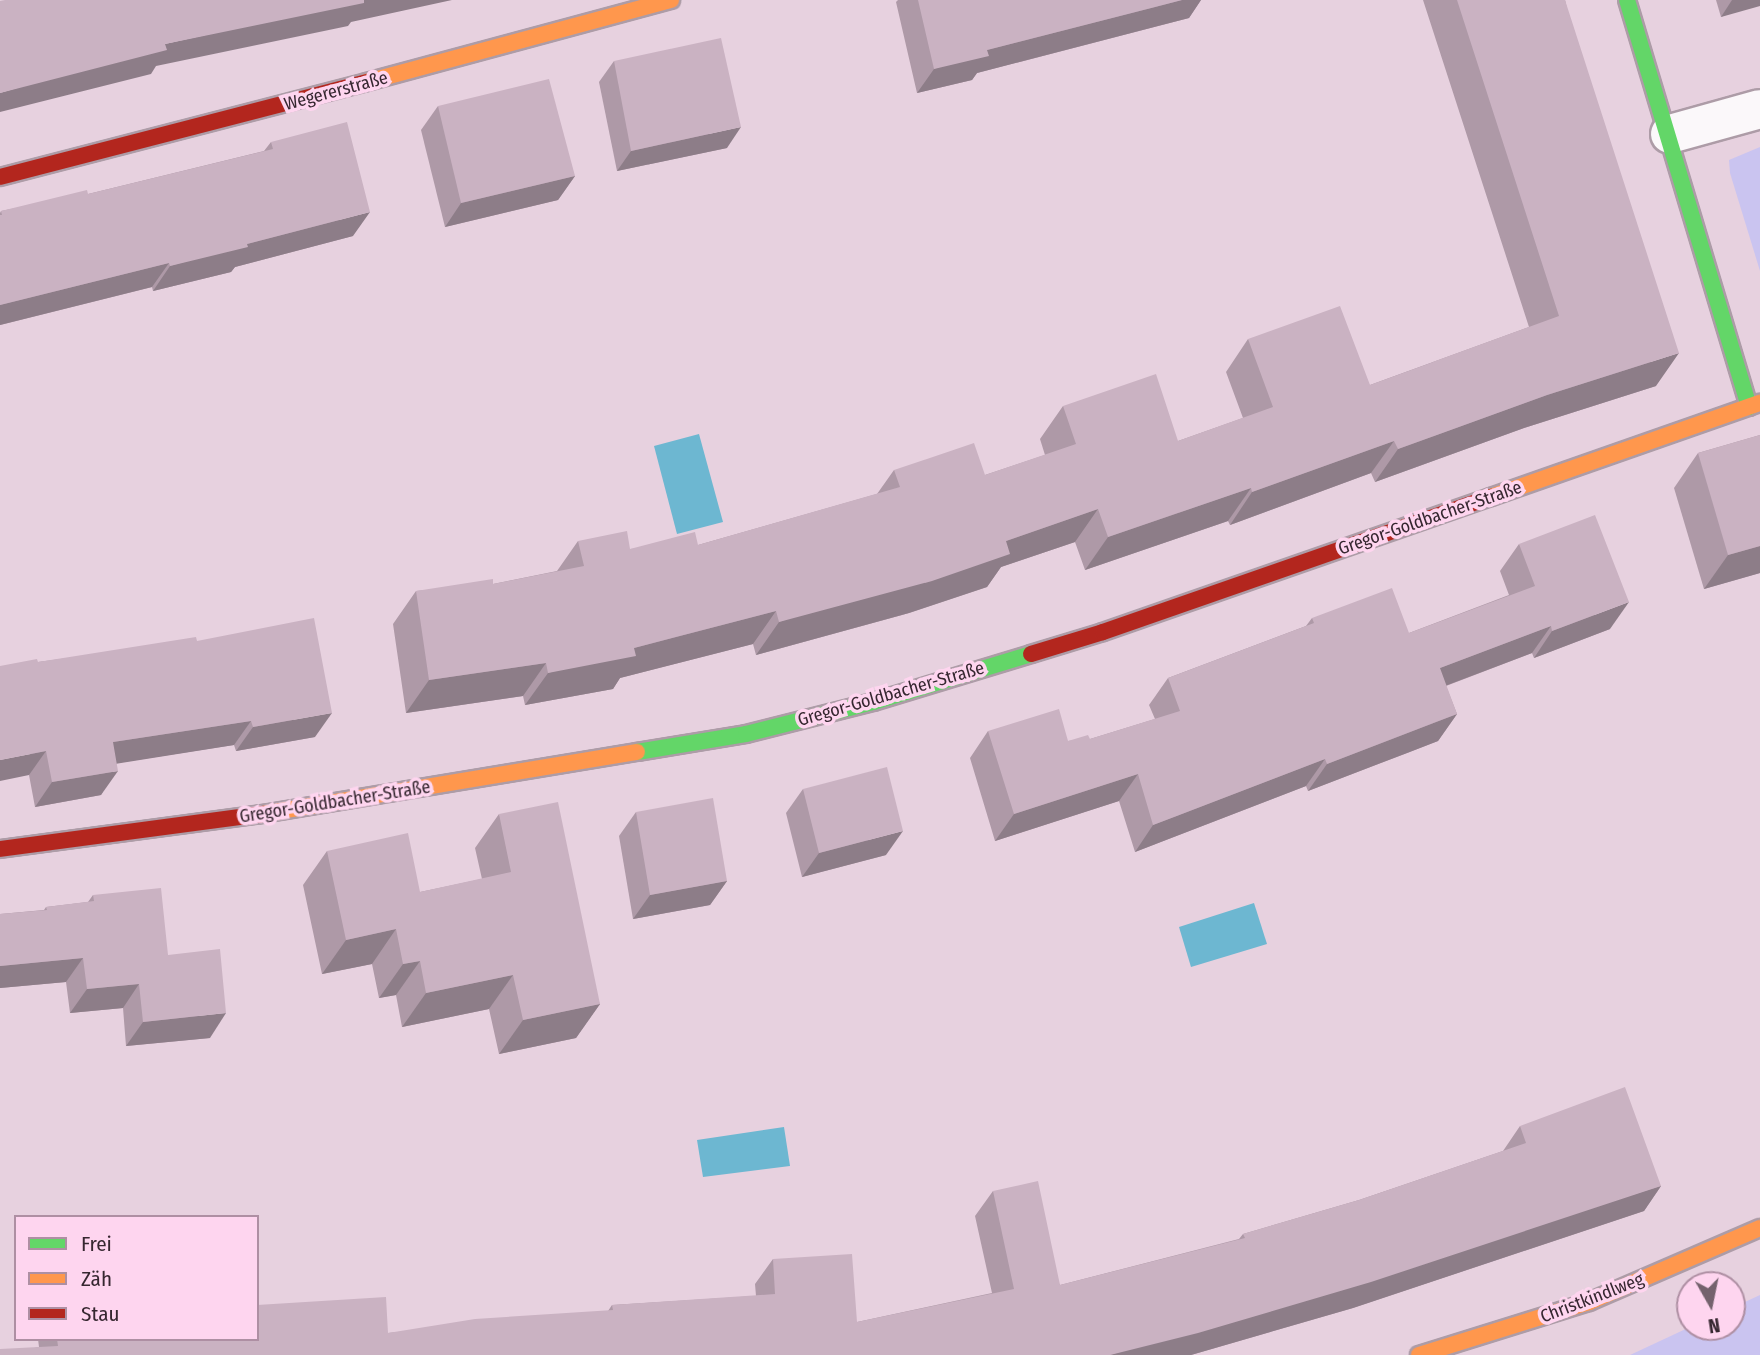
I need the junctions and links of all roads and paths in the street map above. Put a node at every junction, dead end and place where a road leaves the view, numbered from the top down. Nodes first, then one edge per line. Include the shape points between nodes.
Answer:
1 (671, 0) edge
2 (1627, 0) edge
3 (1760, 109) edge
4 (1670, 134) junction
5 (0, 177) edge
6 (1754, 405) edge
7 (0, 849) edge
8 (1760, 1228) edge
9 (1419, 1355) edge

1 - 5 street, Wegererstraße
2 - 4 street, Gregor-Goldbacher-Straße
3 - 4 street
4 - 6 street, Gregor-Goldbacher-Straße
6 - 7 street, Gregor-Goldbacher-Straße via 1103,632 873,702 719,738 194,825
8 - 9 street, Christkindlweg via 1589,1302

